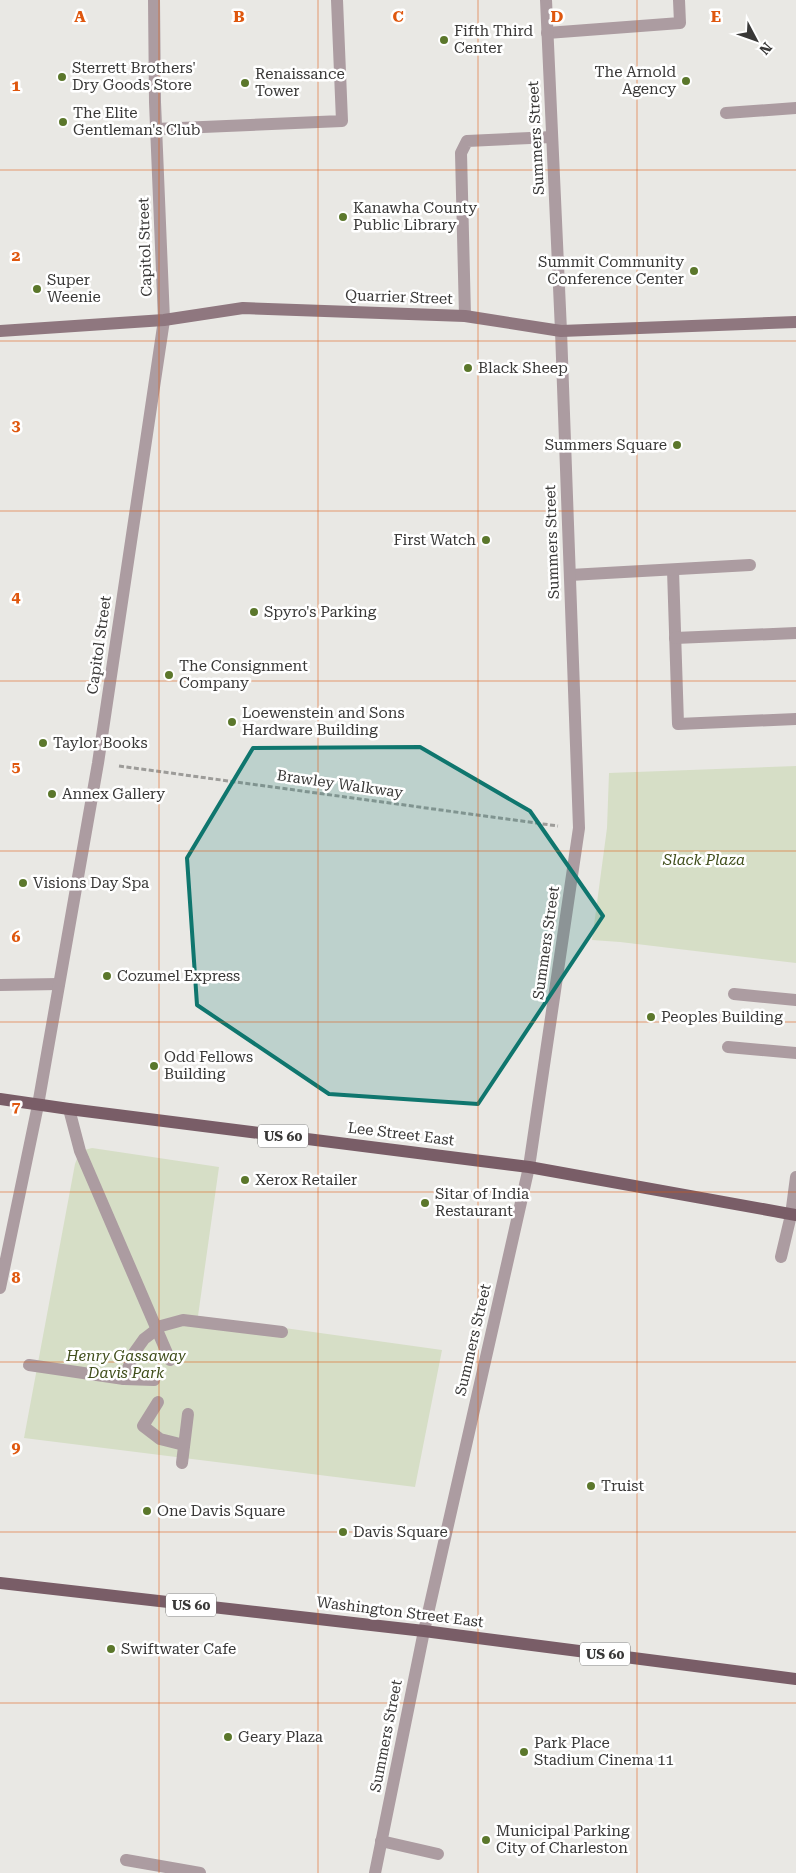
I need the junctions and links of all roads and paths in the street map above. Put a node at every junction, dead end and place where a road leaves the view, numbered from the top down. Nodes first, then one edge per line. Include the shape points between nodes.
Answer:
1 (154, 0) edge
2 (337, 0) edge
3 (546, 0) edge
4 (680, 0) edge
5 (547, 33) junction
6 (796, 108) edge
7 (726, 112) dead end
8 (156, 129) junction
9 (552, 137) junction
10 (465, 316) junction
11 (164, 320) junction
12 (796, 322) edge
13 (0, 331) edge
14 (561, 331) junction
15 (750, 565) dead end
16 (673, 570) junction
17 (570, 575) junction
18 (796, 633) edge
19 (675, 638) junction
20 (796, 719) edge
21 (98, 763) junction
22 (579, 828) junction
23 (59, 984) junction
24 (0, 985) edge
25 (734, 994) dead end
26 (796, 1000) edge
27 (728, 1047) dead end
28 (796, 1054) edge
29 (0, 1099) edge
30 (38, 1105) junction
31 (69, 1109) junction
32 (529, 1167) junction
33 (796, 1177) edge
34 (793, 1215) edge
35 (781, 1257) dead end
36 (0, 1288) edge
37 (157, 1329) junction
38 (282, 1332) dead end
39 (170, 1360) dead end
40 (29, 1365) dead end
41 (124, 1379) junction
42 (154, 1380) dead end
43 (158, 1402) dead end
44 (188, 1414) dead end
45 (184, 1445) junction
46 (182, 1463) dead end
47 (0, 1584) edge
48 (424, 1631) junction
49 (796, 1679) edge
50 (382, 1841) junction
51 (438, 1854) dead end
52 (126, 1860) dead end
53 (200, 1873) edge
54 (375, 1873) edge

1 - 8 street, Capitol Street
2 - 8 street via 342,121
3 - 5 street, Summers Street
4 - 5 street via 680,23
5 - 9 street, Summers Street
6 - 7 street
8 - 11 street, Capitol Street
9 - 10 street via 466,141 461,153
9 - 14 street, Summers Street
10 - 11 main road, Quarrier Street via 243,308
10 - 14 main road, Quarrier Street
11 - 13 main road, Quarrier Street
11 - 21 street, Capitol Street
12 - 14 main road, Quarrier Street
14 - 17 street, Summers Street
15 - 16 street
16 - 17 street
16 - 19 street
17 - 22 street, Summers Street
18 - 19 street
19 - 20 street via 678,724
21 - 22 path, Brawley Walkway
21 - 23 street, Capitol Street
22 - 32 street, Summers Street
23 - 24 street
23 - 30 street, Capitol Street
25 - 26 street
27 - 28 street
29 - 30 main road, Lee Street East / US 60
30 - 31 main road, Lee Street East / US 60
30 - 36 street, Capitol Street
31 - 32 main road, Lee Street East / US 60
31 - 37 street via 80,1151
32 - 34 main road, Lee Street East / US 60
32 - 48 street, Summers Street
33 - 34 street
34 - 35 street
37 - 38 street via 183,1320
37 - 39 street
37 - 41 street via 134,1353
40 - 41 street
41 - 42 street
43 - 45 street via 142,1426 160,1439
44 - 45 street
45 - 46 street
47 - 48 main road, Washington Street East / US 60
48 - 49 main road, Washington Street East / US 60
48 - 50 street, Summers Street
50 - 51 street
50 - 54 street, Summers Street
52 - 53 street

